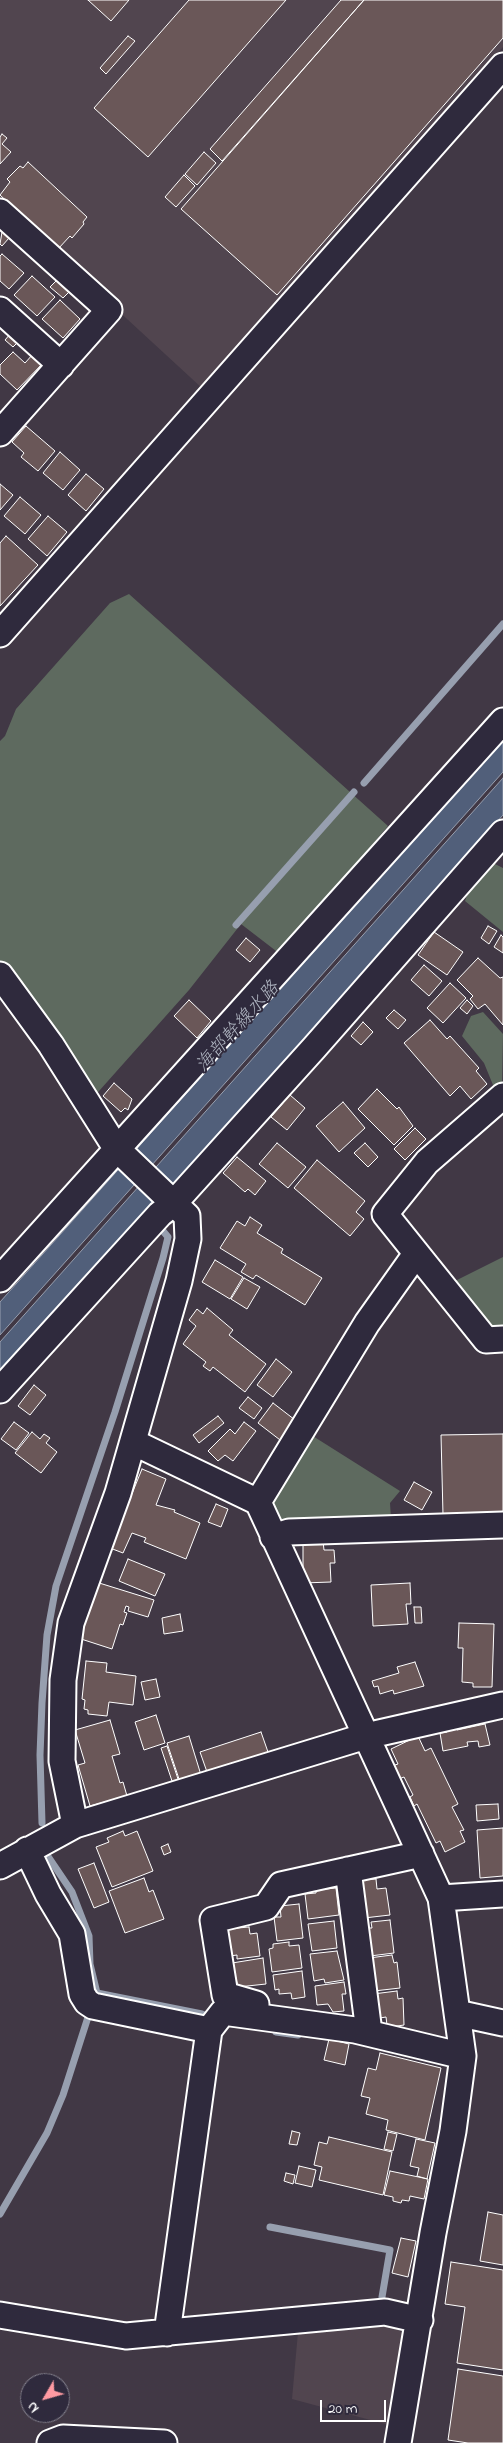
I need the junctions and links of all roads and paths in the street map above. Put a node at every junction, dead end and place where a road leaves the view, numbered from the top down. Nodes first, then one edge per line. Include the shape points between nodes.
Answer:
1 (503, 66) edge
2 (0, 212) edge
3 (0, 310) edge
4 (61, 365) junction
5 (0, 433) edge
6 (0, 634) edge
7 (503, 721) edge
8 (503, 833) edge
9 (0, 975) edge
10 (503, 1096) edge
11 (120, 1152) junction
12 (174, 1203) junction
13 (416, 1254) junction
14 (0, 1280) edge
15 (503, 1339) edge
16 (0, 1390) edge
17 (133, 1442) junction
18 (258, 1502) junction
19 (503, 1525) edge
20 (273, 1537) junction
21 (503, 1705) edge
22 (366, 1736) junction
23 (75, 1825) junction
24 (27, 1850) junction
25 (422, 1854) junction
26 (0, 1866) edge
27 (348, 1870) junction
28 (503, 1894) edge
29 (441, 1898) junction
30 (457, 2013) junction
31 (503, 2023) edge
32 (209, 2030) junction
33 (362, 2031) junction
34 (463, 2056) junction
35 (0, 2315) edge
36 (420, 2320) junction
37 (167, 2333) junction
38 (50, 2443) edge
39 (164, 2443) edge
40 (398, 2443) edge

1 - 6 street
2 - 4 street via 109,310
3 - 4 street
4 - 5 street
7 - 11 street
8 - 12 street
9 - 11 street via 51,1045
10 - 13 street via 427,1162 385,1214
11 - 12 street
11 - 14 street
12 - 16 street via 160,1214
12 - 17 street via 187,1216 188,1239
13 - 15 street via 486,1340
13 - 18 street via 366,1323
17 - 18 street
17 - 23 street via 71,1623 63,1680 62,1761
18 - 20 street
19 - 20 street via 289,1532
20 - 22 street
21 - 22 street
22 - 23 street
22 - 25 street
23 - 24 street
24 - 26 street
24 - 32 street via 72,1934 82,1994 87,2002 93,2006
25 - 27 street
25 - 29 street
27 - 33 street
27 - 33 street via 281,1885 266,1907 212,1920 224,1995
28 - 29 street
29 - 30 street
30 - 31 street
30 - 34 street
32 - 33 street via 223,2012
32 - 37 street
33 - 34 street
34 - 36 street
35 - 37 street via 126,2336
36 - 37 street via 385,2312
36 - 40 street
38 - 39 street via 64,2438

